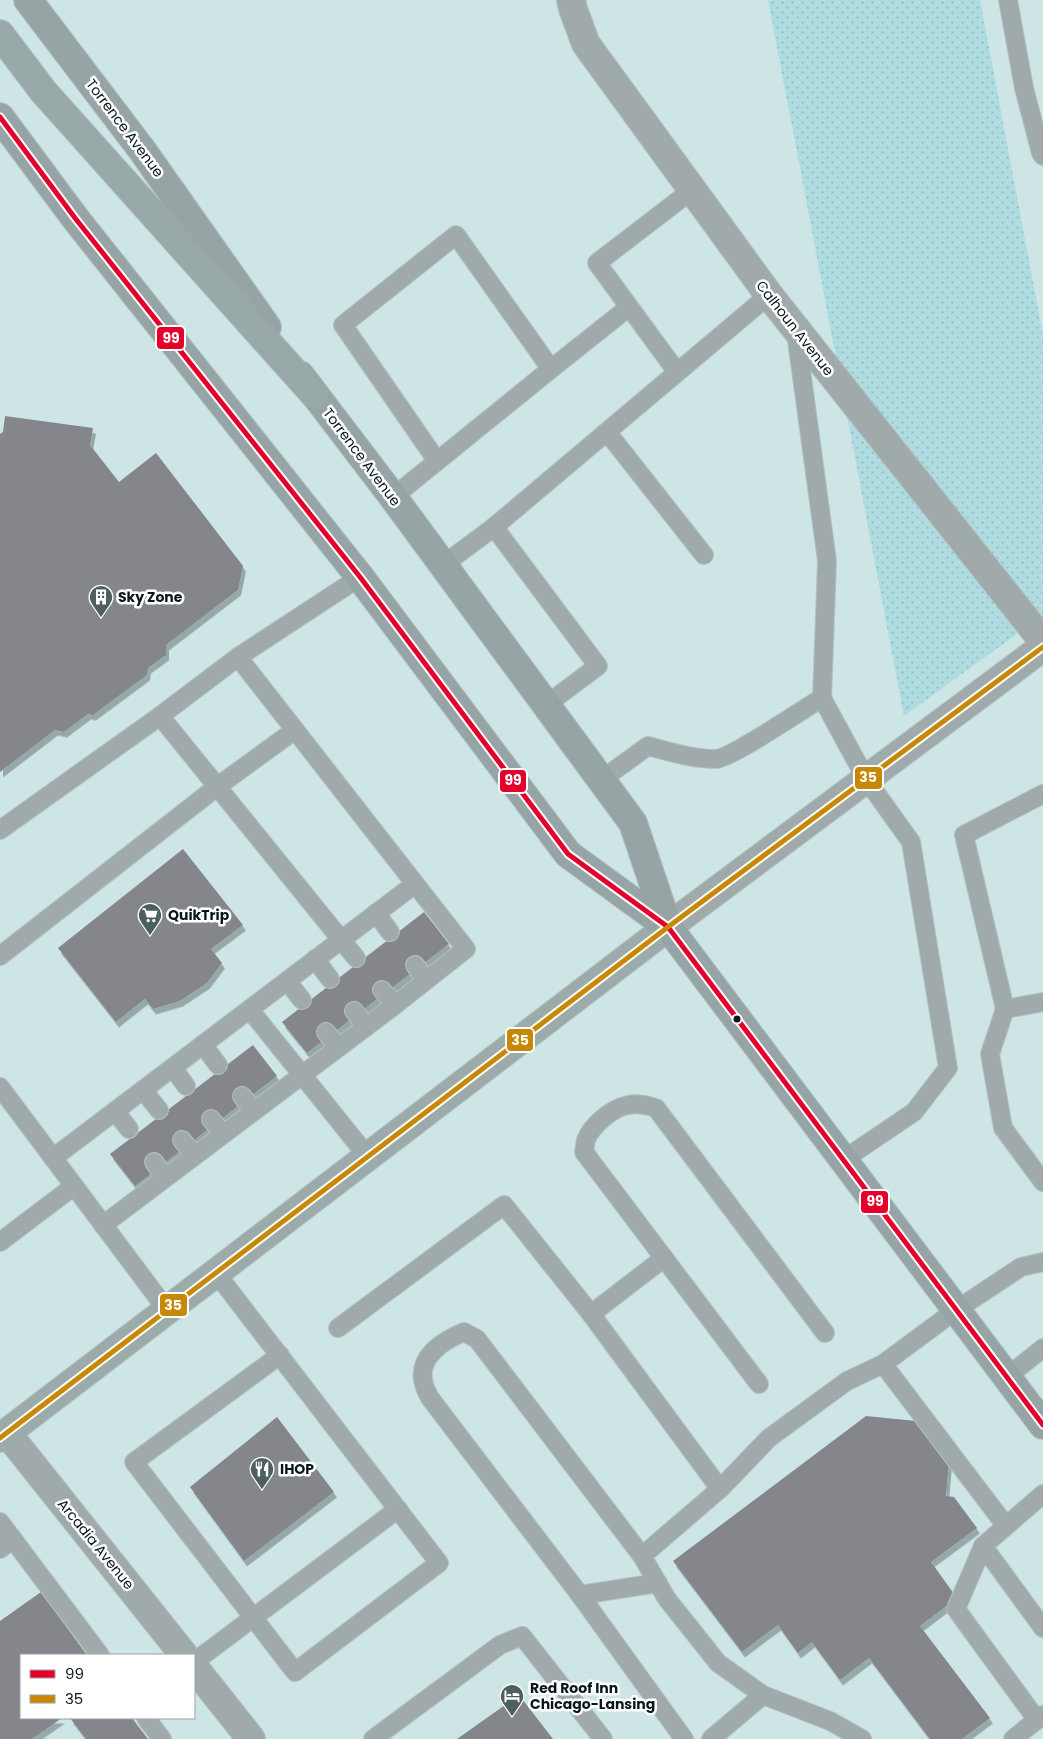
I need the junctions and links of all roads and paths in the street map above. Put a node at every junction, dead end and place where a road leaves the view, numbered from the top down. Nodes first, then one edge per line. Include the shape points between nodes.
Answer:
1 (28, 0) edge
2 (571, 0) edge
3 (1008, 0) edge
4 (0, 34) edge
5 (0, 117) edge
6 (1043, 156) edge
7 (692, 190) junction
8 (769, 295) junction
9 (629, 307) junction
10 (796, 329) junction
11 (551, 369) junction
12 (678, 372) junction
13 (314, 394) junction
14 (607, 432) junction
15 (437, 461) junction
16 (393, 497) junction
17 (494, 527) junction
18 (704, 555) dead end
19 (443, 565) junction
20 (360, 577) junction
21 (1043, 641) edge
22 (1043, 647) edge
23 (238, 657) junction
24 (822, 698) junction
25 (546, 705) junction
26 (160, 716) junction
27 (294, 730) junction
28 (866, 779) junction
29 (601, 780) junction
30 (218, 786) junction
31 (1043, 794) edge
32 (0, 830) edge
33 (415, 884) junction
34 (376, 913) junction
35 (668, 927) junction
36 (390, 932) dead end
37 (340, 940) junction
38 (0, 956) edge
39 (356, 958) dead end
40 (315, 959) junction
41 (415, 965) dead end
42 (330, 979) dead end
43 (426, 980) junction
44 (287, 981) junction
45 (382, 990) dead end
46 (302, 1000) dead end
47 (1043, 1002) edge
48 (395, 1005) junction
49 (250, 1010) junction
50 (1005, 1010) junction
51 (354, 1011) dead end
52 (366, 1027) junction
53 (326, 1032) dead end
54 (202, 1045) junction
55 (338, 1047) junction
56 (218, 1065) dead end
57 (173, 1068) junction
58 (301, 1074) junction
59 (186, 1086) dead end
60 (0, 1088) edge
61 (143, 1090) junction
62 (242, 1096) dead end
63 (159, 1110) dead end
64 (253, 1110) junction
65 (115, 1111) junction
66 (211, 1119) dead end
67 (129, 1129) dead end
68 (222, 1134) junction
69 (182, 1140) dead end
70 (194, 1155) junction
71 (368, 1157) junction
72 (53, 1158) junction
73 (843, 1160) junction
74 (154, 1162) dead end
75 (165, 1178) junction
76 (1043, 1182) edge
77 (74, 1186) junction
78 (103, 1225) junction
79 (0, 1242) edge
80 (664, 1258) junction
81 (1043, 1262) edge
82 (216, 1273) junction
83 (167, 1310) junction
84 (956, 1310) junction
85 (591, 1314) junction
86 (338, 1328) dead end
87 (824, 1333) dead end
88 (1043, 1348) edge
89 (280, 1356) junction
90 (883, 1364) junction
91 (1007, 1377) junction
92 (759, 1384) dead end
93 (1043, 1425) edge
94 (3, 1435) edge
95 (720, 1488) junction
96 (1043, 1494) edge
97 (398, 1509) junction
98 (0, 1522) edge
99 (1006, 1526) junction
100 (7, 1544) edge
101 (983, 1546) junction
102 (642, 1556) junction
103 (658, 1583) junction
104 (580, 1595) junction
105 (252, 1617) junction
106 (1043, 1628) edge
107 (99, 1654) edge
108 (183, 1654) edge
109 (195, 1661) edge
110 (195, 1668) edge
111 (763, 1695) junction
112 (1040, 1717) edge
113 (147, 1719) edge
114 (858, 1738) edge
115 (162, 1739) edge
116 (251, 1739) edge
117 (373, 1739) edge
118 (603, 1739) edge
119 (684, 1739) edge
120 (711, 1739) edge
121 (1014, 1739) edge

1 - 13 main road, Torrence Avenue via 142,150
2 - 7 street, Calhoun Avenue via 586,44
3 - 6 lane via 1024,88
4 - 13 highway via 43,91
5 - 20 main road, Torrence Avenue via 87,233
7 - 8 street, Calhoun Avenue
7 - 9 lane via 598,263
8 - 10 street, Calhoun Avenue
8 - 12 lane
9 - 11 lane
9 - 12 lane
10 - 21 street, Calhoun Avenue
10 - 24 lane via 827,561
11 - 15 lane
11 - 15 lane via 456,235 343,325
12 - 14 lane
13 - 16 main road, Torrence Avenue
14 - 17 lane
14 - 18 lane
15 - 16 lane
16 - 19 main road, Torrence Avenue
17 - 19 lane
17 - 25 lane via 598,666
19 - 25 main road, Torrence Avenue
20 - 23 lane
20 - 35 main road, Torrence Avenue via 568,854
22 - 28 street
23 - 26 lane
23 - 27 lane
24 - 28 lane
24 - 29 lane via 739,750 718,759 679,755 648,746
25 - 29 main road, Torrence Avenue
26 - 30 lane
26 - 32 lane
27 - 30 lane
27 - 33 lane
28 - 35 street
28 - 73 lane via 911,842 948,1068 914,1112
29 - 35 main road, Torrence Avenue via 633,823
30 - 37 lane
30 - 38 lane
31 - 50 lane via 964,835
33 - 34 lane
33 - 43 lane via 466,949
34 - 36 lane
34 - 37 lane
35 - 71 street
35 - 73 main road, Torrence Avenue
37 - 39 lane
37 - 40 lane
40 - 42 lane
40 - 44 lane
41 - 43 lane
43 - 48 lane
44 - 46 lane
44 - 49 lane
45 - 48 lane
47 - 50 lane
48 - 52 lane
49 - 54 lane
49 - 58 lane
50 - 76 lane via 990,1054 1003,1128
51 - 52 lane
52 - 55 lane
53 - 55 lane
54 - 56 lane
54 - 57 lane
55 - 58 lane
57 - 59 lane
57 - 61 lane
58 - 64 lane
58 - 71 lane
60 - 72 lane
61 - 63 lane
61 - 65 lane
62 - 64 lane
64 - 68 lane
65 - 67 lane
65 - 72 lane
66 - 68 lane
68 - 70 lane
69 - 70 lane
70 - 75 lane
71 - 82 street
72 - 77 lane
73 - 84 main road, Torrence Avenue
74 - 75 lane
75 - 78 lane
77 - 78 lane
77 - 79 lane
78 - 83 lane
80 - 85 lane
80 - 87 lane via 584,1152 593,1128 611,1112 626,1105 656,1108
80 - 92 lane
81 - 84 lane via 1020,1267
82 - 83 street
82 - 89 lane
83 - 94 street
84 - 90 lane
84 - 91 main road, Torrence Avenue
85 - 86 lane via 504,1205
85 - 95 lane
88 - 91 lane
89 - 97 lane
89 - 105 lane via 134,1462
90 - 95 lane via 847,1381 769,1438
90 - 99 lane
91 - 93 main road, Torrence Avenue
94 - 108 street, Arcadia Avenue
95 - 102 lane
96 - 99 lane
97 - 105 lane
97 - 105 lane via 439,1563 295,1672
98 - 100 lane
99 - 101 lane
100 - 107 lane
101 - 106 lane
101 - 112 lane via 956,1609
102 - 103 lane
102 - 104 lane via 478,1339 464,1332 449,1338 427,1358 423,1369 423,1382 430,1398
103 - 104 lane
103 - 111 lane via 718,1664
104 - 119 lane
105 - 109 lane
110 - 116 street
111 - 114 lane via 830,1721
111 - 120 lane
112 - 121 lane
113 - 115 lane
117 - 118 lane via 500,1645 522,1636

